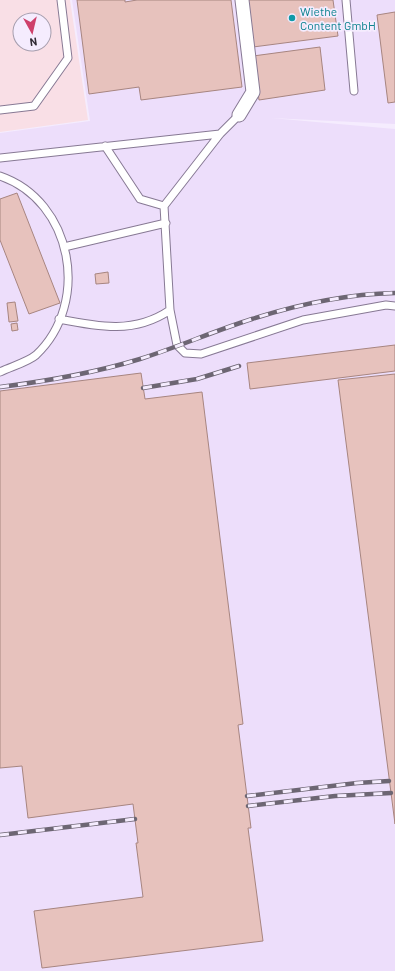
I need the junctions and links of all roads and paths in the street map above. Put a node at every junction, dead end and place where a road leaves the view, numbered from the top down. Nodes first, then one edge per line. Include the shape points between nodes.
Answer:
1 (61, 0) edge
2 (242, 0) edge
3 (346, 0) edge
4 (354, 91) dead end
5 (0, 110) edge
6 (239, 116) joint
7 (220, 134) junction
8 (105, 146) junction
9 (0, 158) edge
10 (0, 176) edge
11 (164, 206) junction
12 (166, 224) junction
13 (64, 247) junction
14 (395, 306) edge
15 (170, 310) junction
16 (60, 319) junction
17 (0, 372) edge

1 - 5 lane via 68,58 34,106
2 - 6 street via 253,92
3 - 4 lane
6 - 7 lane
7 - 8 lane
7 - 11 lane
8 - 9 lane
8 - 11 lane via 140,199
10 - 13 lane via 10,179 29,192 44,207 58,229
11 - 12 lane
12 - 13 lane
12 - 15 lane
13 - 16 lane via 69,277 66,301
14 - 15 lane via 386,305 303,320 201,354 185,352 177,346
15 - 16 lane via 144,324 122,327
16 - 17 lane via 48,341 35,356

